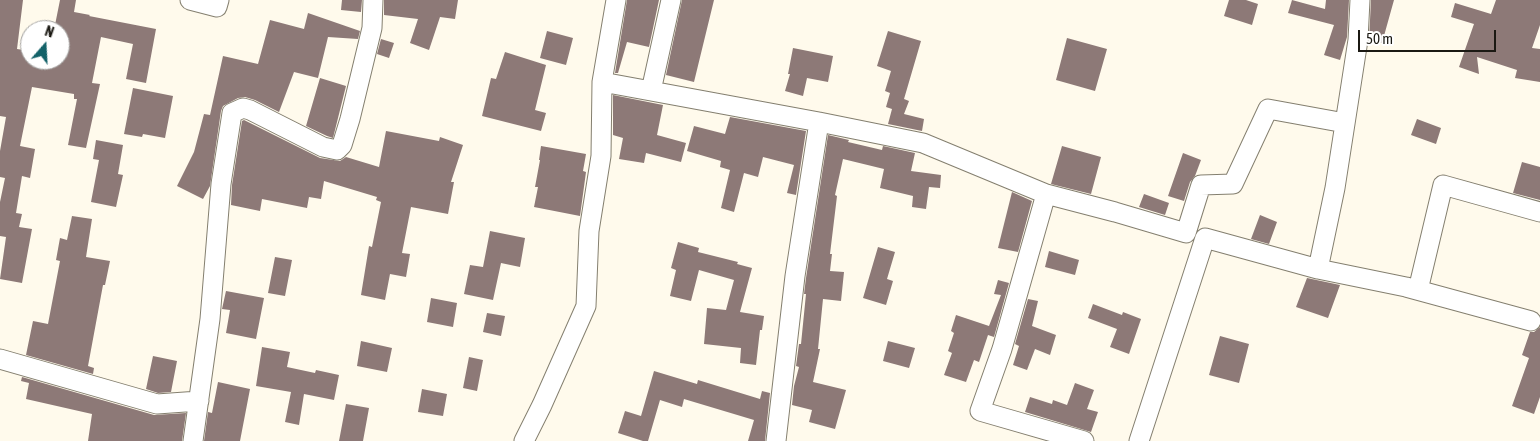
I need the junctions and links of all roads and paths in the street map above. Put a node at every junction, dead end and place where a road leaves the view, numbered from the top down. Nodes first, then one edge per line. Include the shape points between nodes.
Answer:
1 (190, 0) edge
2 (218, 0) edge
3 (373, 0) edge
4 (616, 0) edge
5 (671, 0) edge
6 (1360, 0) edge
7 (602, 82) junction
8 (651, 91) junction
9 (819, 122) junction
10 (1345, 123) junction
11 (1046, 194) junction
12 (1540, 212) edge
13 (1186, 233) junction
14 (1205, 238) junction
15 (1318, 269) junction
16 (1418, 290) junction
17 (1531, 321) dead end
18 (0, 360) edge
19 (199, 401) junction
20 (193, 441) edge
21 (524, 441) edge
22 (776, 441) edge
23 (1084, 441) edge
24 (1139, 441) edge

1 - 2 street via 217,7
3 - 19 street via 372,28 350,119 342,145 337,150 323,147 250,110 243,108 232,113
4 - 7 street
5 - 8 street
6 - 10 street via 1358,40
7 - 8 street
7 - 21 street via 601,156 589,231 586,306
8 - 9 street
9 - 11 street via 923,143
9 - 22 street via 795,276
10 - 13 street via 1268,109 1233,184 1201,185
10 - 15 street
11 - 13 street
11 - 23 street via 1002,349 980,411
12 - 16 street via 1443,185
13 - 14 street
14 - 15 street
14 - 24 street
15 - 16 street
16 - 17 street
18 - 19 street via 157,404
19 - 20 street

